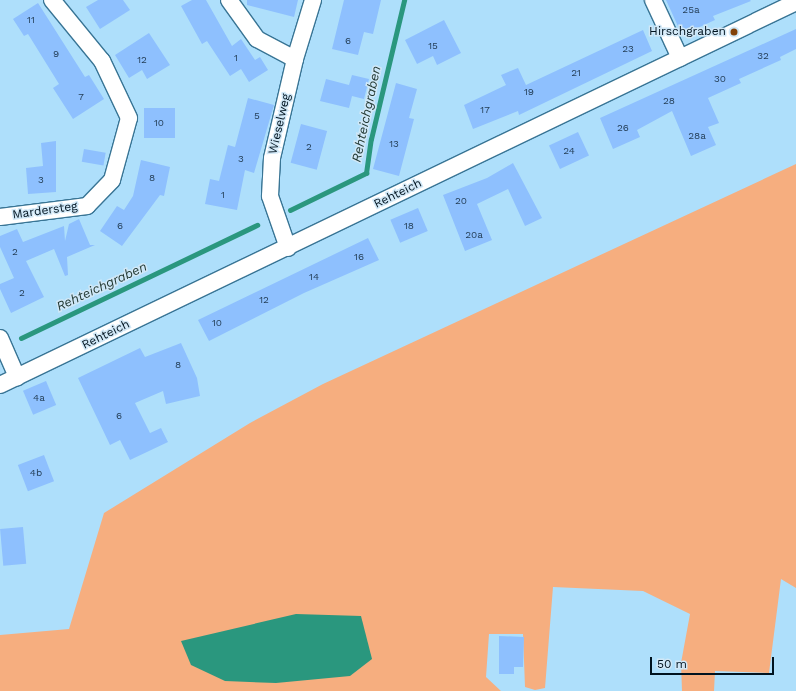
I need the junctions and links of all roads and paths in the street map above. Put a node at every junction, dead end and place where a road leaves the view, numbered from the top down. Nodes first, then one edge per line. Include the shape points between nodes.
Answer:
1 (52, 0) edge
2 (229, 0) edge
3 (313, 0) edge
4 (653, 0) edge
5 (796, 2) edge
6 (680, 58) junction
7 (295, 59) junction
8 (0, 217) edge
9 (288, 248) junction
10 (0, 338) edge
11 (16, 377) junction
12 (0, 385) edge

1 - 8 street, Mardersteg via 102,61 129,118 112,180 87,206
2 - 7 street via 257,39
3 - 7 street, Wieselweg
4 - 6 street
5 - 6 street, Rehteich
6 - 9 street, Rehteich
7 - 9 street, Wieselweg via 272,158 270,196
9 - 11 street, Rehteich
10 - 11 street
11 - 12 street, Rehteich

